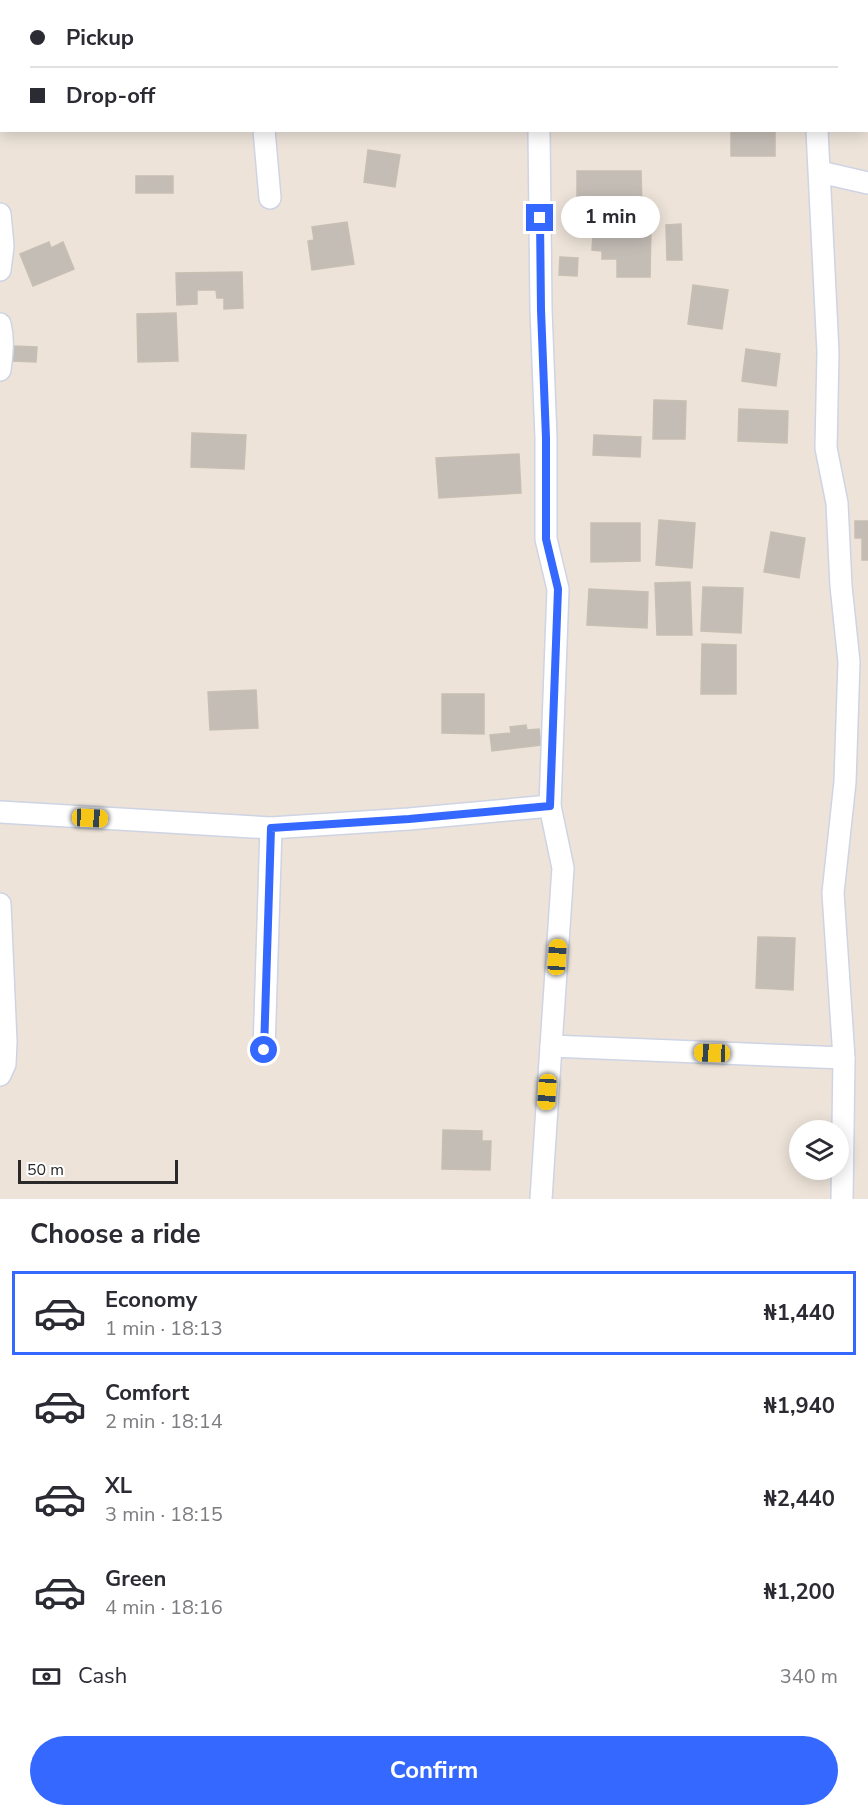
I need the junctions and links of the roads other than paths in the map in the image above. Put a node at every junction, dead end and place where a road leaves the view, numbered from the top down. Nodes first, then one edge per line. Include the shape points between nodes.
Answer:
1 (264, 132) edge
2 (538, 132) edge
3 (817, 132) edge
4 (820, 172) junction
5 (868, 183) edge
6 (270, 198) dead end
7 (0, 214) edge
8 (0, 270) edge
9 (0, 324) edge
10 (0, 370) edge
11 (550, 806) junction
12 (0, 812) edge
13 (271, 828) junction
14 (0, 904) edge
15 (551, 1046) junction
16 (264, 1050) dead end
17 (844, 1058) junction
18 (0, 1075) edge
19 (541, 1199) edge
20 (842, 1199) edge

1 - 6 street
2 - 11 street via 546,539 558,589
3 - 4 street
4 - 5 street
4 - 17 street via 828,352 826,448 837,503 849,662 845,782 833,893
7 - 8 street
9 - 10 street
11 - 13 street
11 - 15 street via 563,868
12 - 13 street
13 - 16 street
14 - 18 street via 6,1042
15 - 17 street
15 - 19 street
17 - 20 street

